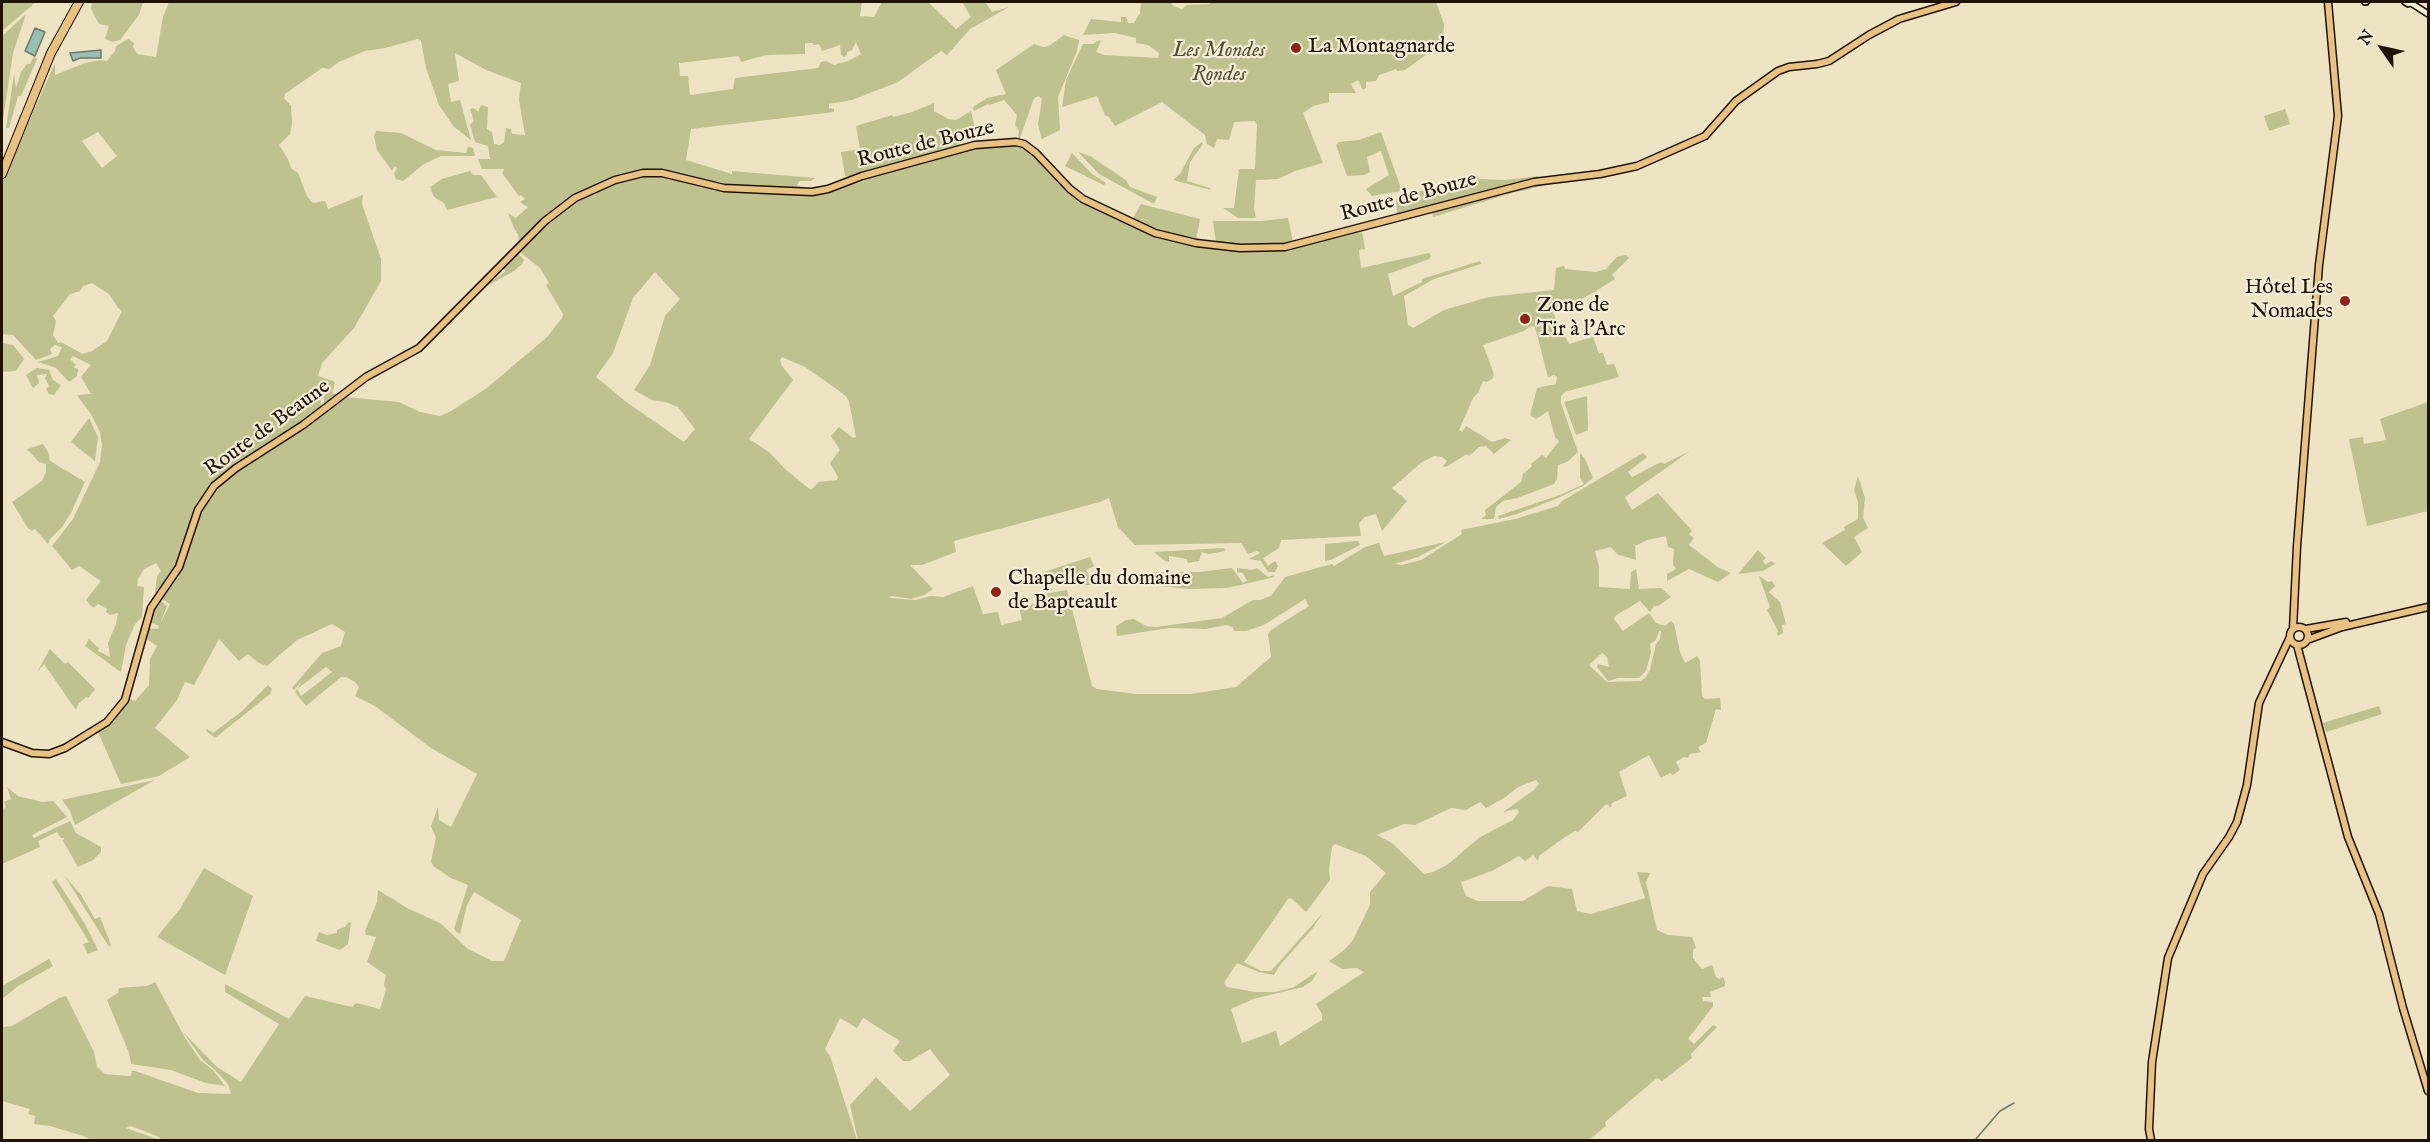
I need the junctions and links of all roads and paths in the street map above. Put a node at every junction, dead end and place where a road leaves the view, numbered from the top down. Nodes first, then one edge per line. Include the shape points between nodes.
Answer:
1 (74, 2) edge
2 (79, 2) edge
3 (1956, 2) edge
4 (2328, 2) edge
5 (2409, 2) edge
6 (2428, 14) edge
7 (2, 162) edge
8 (2, 174) edge
9 (519, 247) joint
10 (2294, 602) junction
11 (2428, 605) edge
12 (2304, 628) junction
13 (2293, 629) junction
14 (2290, 637) junction
15 (2306, 642) junction
16 (2296, 645) junction
17 (2281, 655) junction
18 (2306, 672) junction
19 (2, 742) edge
20 (2428, 1091) edge
21 (2151, 1140) edge

1 - 7 highway via 42,62
2 - 8 highway via 48,58
3 - 9 main road, Route de Bouze via 1899,19 1829,61 1778,71 1736,101 1706,136 1637,166 1534,182 1285,247 1240,248 1155,233 1088,202 1028,147 1005,141 921,159 812,192 724,188 662,174 632,175 575,198
4 - 10 main road via 2338,116 2319,265
5 - 6 main road
9 - 19 main road, Route de Beaune via 419,348 366,377 303,425 236,468 210,491 194,518 179,567 147,615 125,700 107,723 49,754 32,753
10 - 12 main road via 2297,621
10 - 13 main road
11 - 12 main road via 2326,627
11 - 15 main road via 2342,627
12 - 13 main road
12 - 15 main road via 2308,634
13 - 14 main road
14 - 16 main road
14 - 17 main road
15 - 16 main road
15 - 18 main road
16 - 17 main road
16 - 18 main road
17 - 21 main road via 2258,707 2247,785 2237,822 2203,874 2170,951 2154,1039
18 - 20 main road via 2348,837 2379,914

